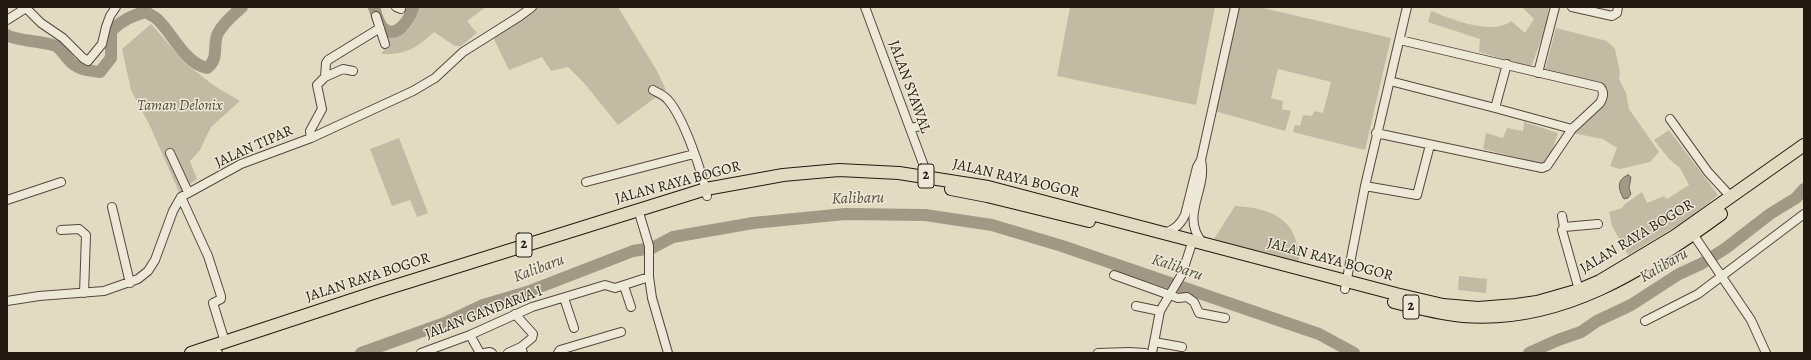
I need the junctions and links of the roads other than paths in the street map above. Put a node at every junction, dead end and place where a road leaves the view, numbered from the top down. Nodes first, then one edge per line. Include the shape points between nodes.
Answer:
1 (25, 7) edge
2 (116, 7) edge
3 (532, 7) edge
4 (865, 7) edge
5 (1235, 7) edge
6 (1407, 7) edge
7 (1555, 7) edge
8 (1572, 7) edge
9 (1618, 7) edge
10 (376, 16) dead end
11 (7, 20) edge
12 (380, 28) junction
13 (1400, 40) junction
14 (385, 44) dead end
15 (1507, 64) junction
16 (353, 71) dead end
17 (1538, 73) junction
18 (325, 77) junction
19 (1390, 81) junction
20 (653, 90) dead end
21 (1495, 108) junction
22 (1670, 119) dead end
23 (922, 126) dead end
24 (910, 128) junction
25 (1572, 129) junction
26 (1376, 133) junction
27 (311, 138) junction
28 (1430, 145) junction
29 (1804, 145) edge
30 (170, 153) dead end
31 (1804, 153) edge
32 (694, 154) junction
33 (928, 177) junction
34 (61, 182) dead end
35 (586, 182) dead end
36 (1365, 186) junction
37 (706, 192) junction
38 (184, 195) junction
39 (1731, 197) junction
40 (7, 200) edge
41 (112, 207) dead end
42 (1804, 214) edge
43 (640, 216) junction
44 (1189, 216) junction
45 (1562, 216) dead end
46 (1598, 224) dead end
47 (1564, 227) junction
48 (61, 230) dead end
49 (1693, 234) junction
50 (1165, 236) junction
51 (1203, 246) junction
52 (1114, 275) dead end
53 (1721, 276) junction
54 (649, 277) junction
55 (130, 283) junction
56 (1346, 285) junction
57 (624, 286) junction
58 (1579, 290) junction
59 (1172, 292) junction
60 (84, 293) junction
61 (564, 298) junction
62 (7, 301) edge
63 (1136, 306) dead end
64 (631, 307) dead end
65 (1160, 311) junction
66 (1502, 312) junction
67 (515, 314) junction
68 (1225, 318) dead end
69 (1645, 321) dead end
70 (282, 327) junction
71 (574, 328) dead end
72 (620, 332) dead end
73 (470, 335) junction
74 (225, 342) junction
75 (1154, 342) junction
76 (1182, 348) dead end
77 (522, 350) edge
78 (426, 352) edge
79 (1098, 352) edge
80 (191, 353) edge
81 (216, 353) edge
82 (480, 353) edge
83 (484, 353) edge
84 (492, 353) edge
85 (508, 353) edge
86 (558, 353) edge
87 (668, 353) edge
88 (1144, 353) edge
89 (1152, 353) edge
90 (1766, 353) edge

1 - 2 street via 41,24 63,38 88,61 102,44 110,16
1 - 11 street
3 - 27 street, JALAN TIPAR via 463,52 432,80 394,101
4 - 24 street, JALAN SYAWAL
5 - 44 street via 1202,160 1201,179
6 - 13 street
7 - 17 street
8 - 9 street via 1612,16 1617,13
10 - 12 street
12 - 14 street
12 - 18 street via 328,60
13 - 15 street
13 - 19 street
15 - 17 street
15 - 21 street
16 - 18 street via 343,70
17 - 25 street via 1602,89 1600,103
18 - 27 street via 318,84 322,109 310,130
19 - 21 street
19 - 26 street
20 - 32 street via 663,95 671,104
21 - 25 street
22 - 39 street via 1708,172
23 - 24 street
24 - 33 street, JALAN SYAWAL
25 - 28 street via 1547,166 1542,168
26 - 28 street
26 - 36 street
27 - 38 street, JALAN TIPAR via 241,164
28 - 36 street via 1417,195
29 - 39 highway, JALAN RAYA BOGOR / 2
30 - 38 street
31 - 49 highway, JALAN RAYA BOGOR / 2
32 - 35 street
32 - 37 street
33 - 37 highway, JALAN RAYA BOGOR / 2 via 870,171 809,172 747,180
33 - 50 highway, JALAN RAYA BOGOR / 2 via 988,187
34 - 40 street
36 - 56 street
37 - 43 highway, JALAN RAYA BOGOR / 2
37 - 50 highway, JALAN RAYA BOGOR / 2 via 813,178 899,180 987,196
37 - 70 highway, JALAN RAYA BOGOR / 2 via 557,234
38 - 55 street via 175,206 152,265 142,276
38 - 74 street via 222,296 213,304
39 - 58 highway, JALAN RAYA BOGOR / 2 via 1675,236 1600,281
41 - 55 street
42 - 53 street
43 - 54 street via 649,246
43 - 70 highway, JALAN RAYA BOGOR / 2
44 - 50 street
44 - 51 street
45 - 47 street
46 - 47 street
47 - 58 street via 1562,231
48 - 60 street via 79,229 86,236
49 - 53 street
49 - 66 highway, JALAN RAYA BOGOR / 2 via 1604,288 1582,298 1539,310
50 - 51 highway, JALAN RAYA BOGOR / 2
51 - 56 highway, JALAN RAYA BOGOR / 2
51 - 59 street
52 - 59 street
53 - 69 street via 1698,294
53 - 90 street via 1751,320
54 - 57 street, JALAN GANDARIA I
54 - 87 street via 652,298
55 - 60 street via 104,291
56 - 66 highway, JALAN RAYA BOGOR / 2 via 1443,305
57 - 61 street, JALAN GANDARIA I via 615,288 605,285
57 - 64 street
58 - 66 highway, JALAN RAYA BOGOR / 2
59 - 65 street
59 - 68 street via 1178,298 1190,298 1199,313
60 - 62 street
61 - 67 street, JALAN GANDARIA I
61 - 71 street
63 - 65 street
65 - 75 street
67 - 73 street, JALAN GANDARIA I
67 - 77 street via 534,336
70 - 74 highway, JALAN RAYA BOGOR / 2
70 - 81 highway, JALAN RAYA BOGOR / 2
72 - 86 street via 560,350
73 - 78 street, JALAN GANDARIA I
73 - 82 street
74 - 80 highway, JALAN RAYA BOGOR / 2
75 - 76 street
75 - 89 street
77 - 85 street
79 - 88 street
83 - 84 street

